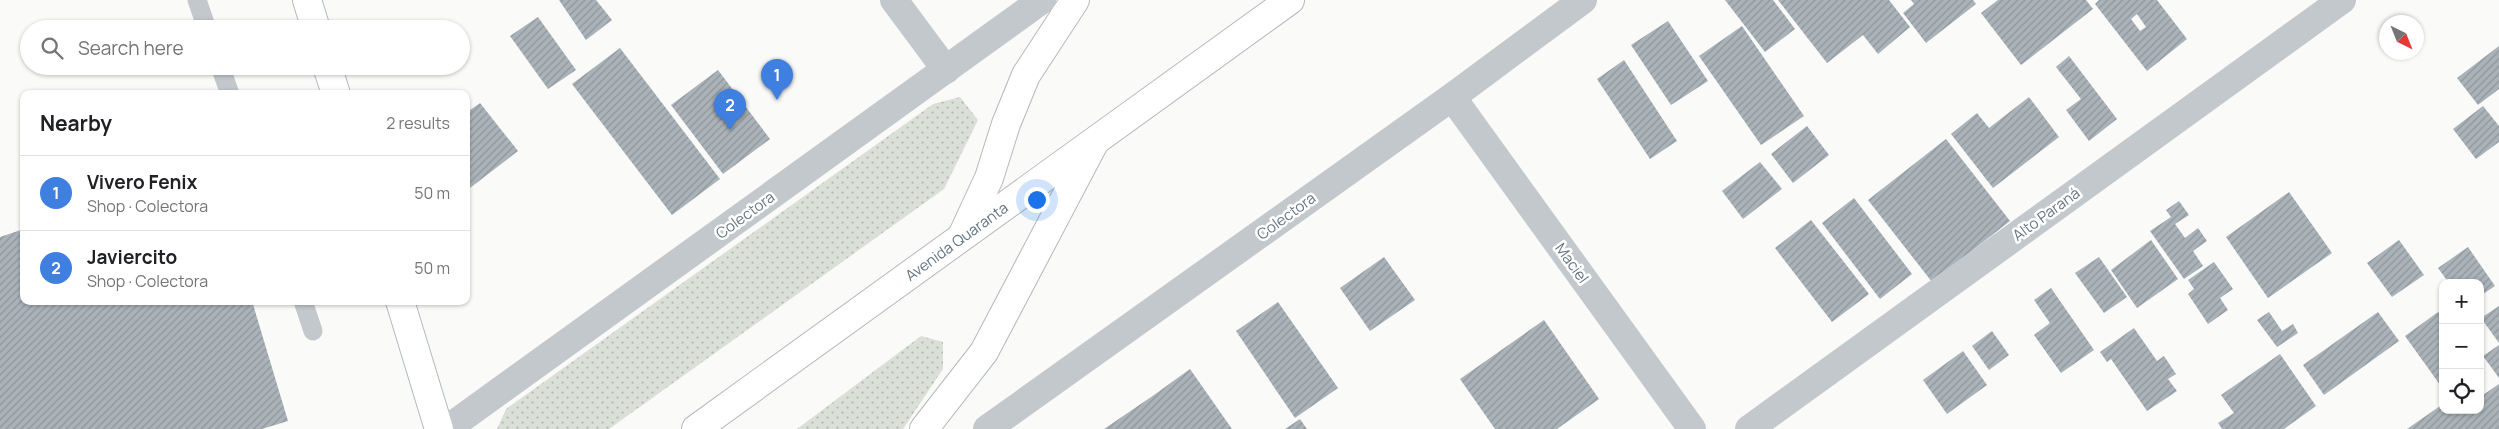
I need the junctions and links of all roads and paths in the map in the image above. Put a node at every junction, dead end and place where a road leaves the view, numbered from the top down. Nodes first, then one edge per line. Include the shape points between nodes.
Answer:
1 (197, 0) edge
2 (307, 0) edge
3 (894, 0) edge
4 (1042, 0) edge
5 (1075, 0) edge
6 (1290, 0) edge
7 (1583, 0) edge
8 (2342, 0) edge
9 (204, 20) edge
10 (313, 20) edge
11 (946, 70) junction
12 (223, 75) edge
13 (330, 75) edge
14 (229, 90) edge
15 (335, 90) edge
16 (1452, 97) junction
17 (1095, 140) junction
18 (962, 237) junction
19 (305, 305) edge
20 (401, 305) edge
21 (314, 330) dead end
22 (439, 429) edge
23 (447, 429) edge
24 (696, 429) edge
25 (924, 429) edge
26 (988, 429) edge
27 (1692, 429) edge
28 (1749, 429) edge

1 - 9 lane
2 - 10 main road
3 - 11 street
4 - 11 street, Colectora
5 - 18 main road via 1026,75 989,178
6 - 17 main road, Avenida Quaranta
7 - 16 street, Colectora
8 - 28 street, Alto Paraná
11 - 23 street, Colectora
12 - 14 lane
13 - 15 main road
16 - 26 street, Colectora
16 - 27 street, Maciel
17 - 18 main road, Avenida Quaranta
17 - 25 main road via 984,352
18 - 24 main road, Avenida Quaranta
19 - 21 lane
20 - 22 main road

